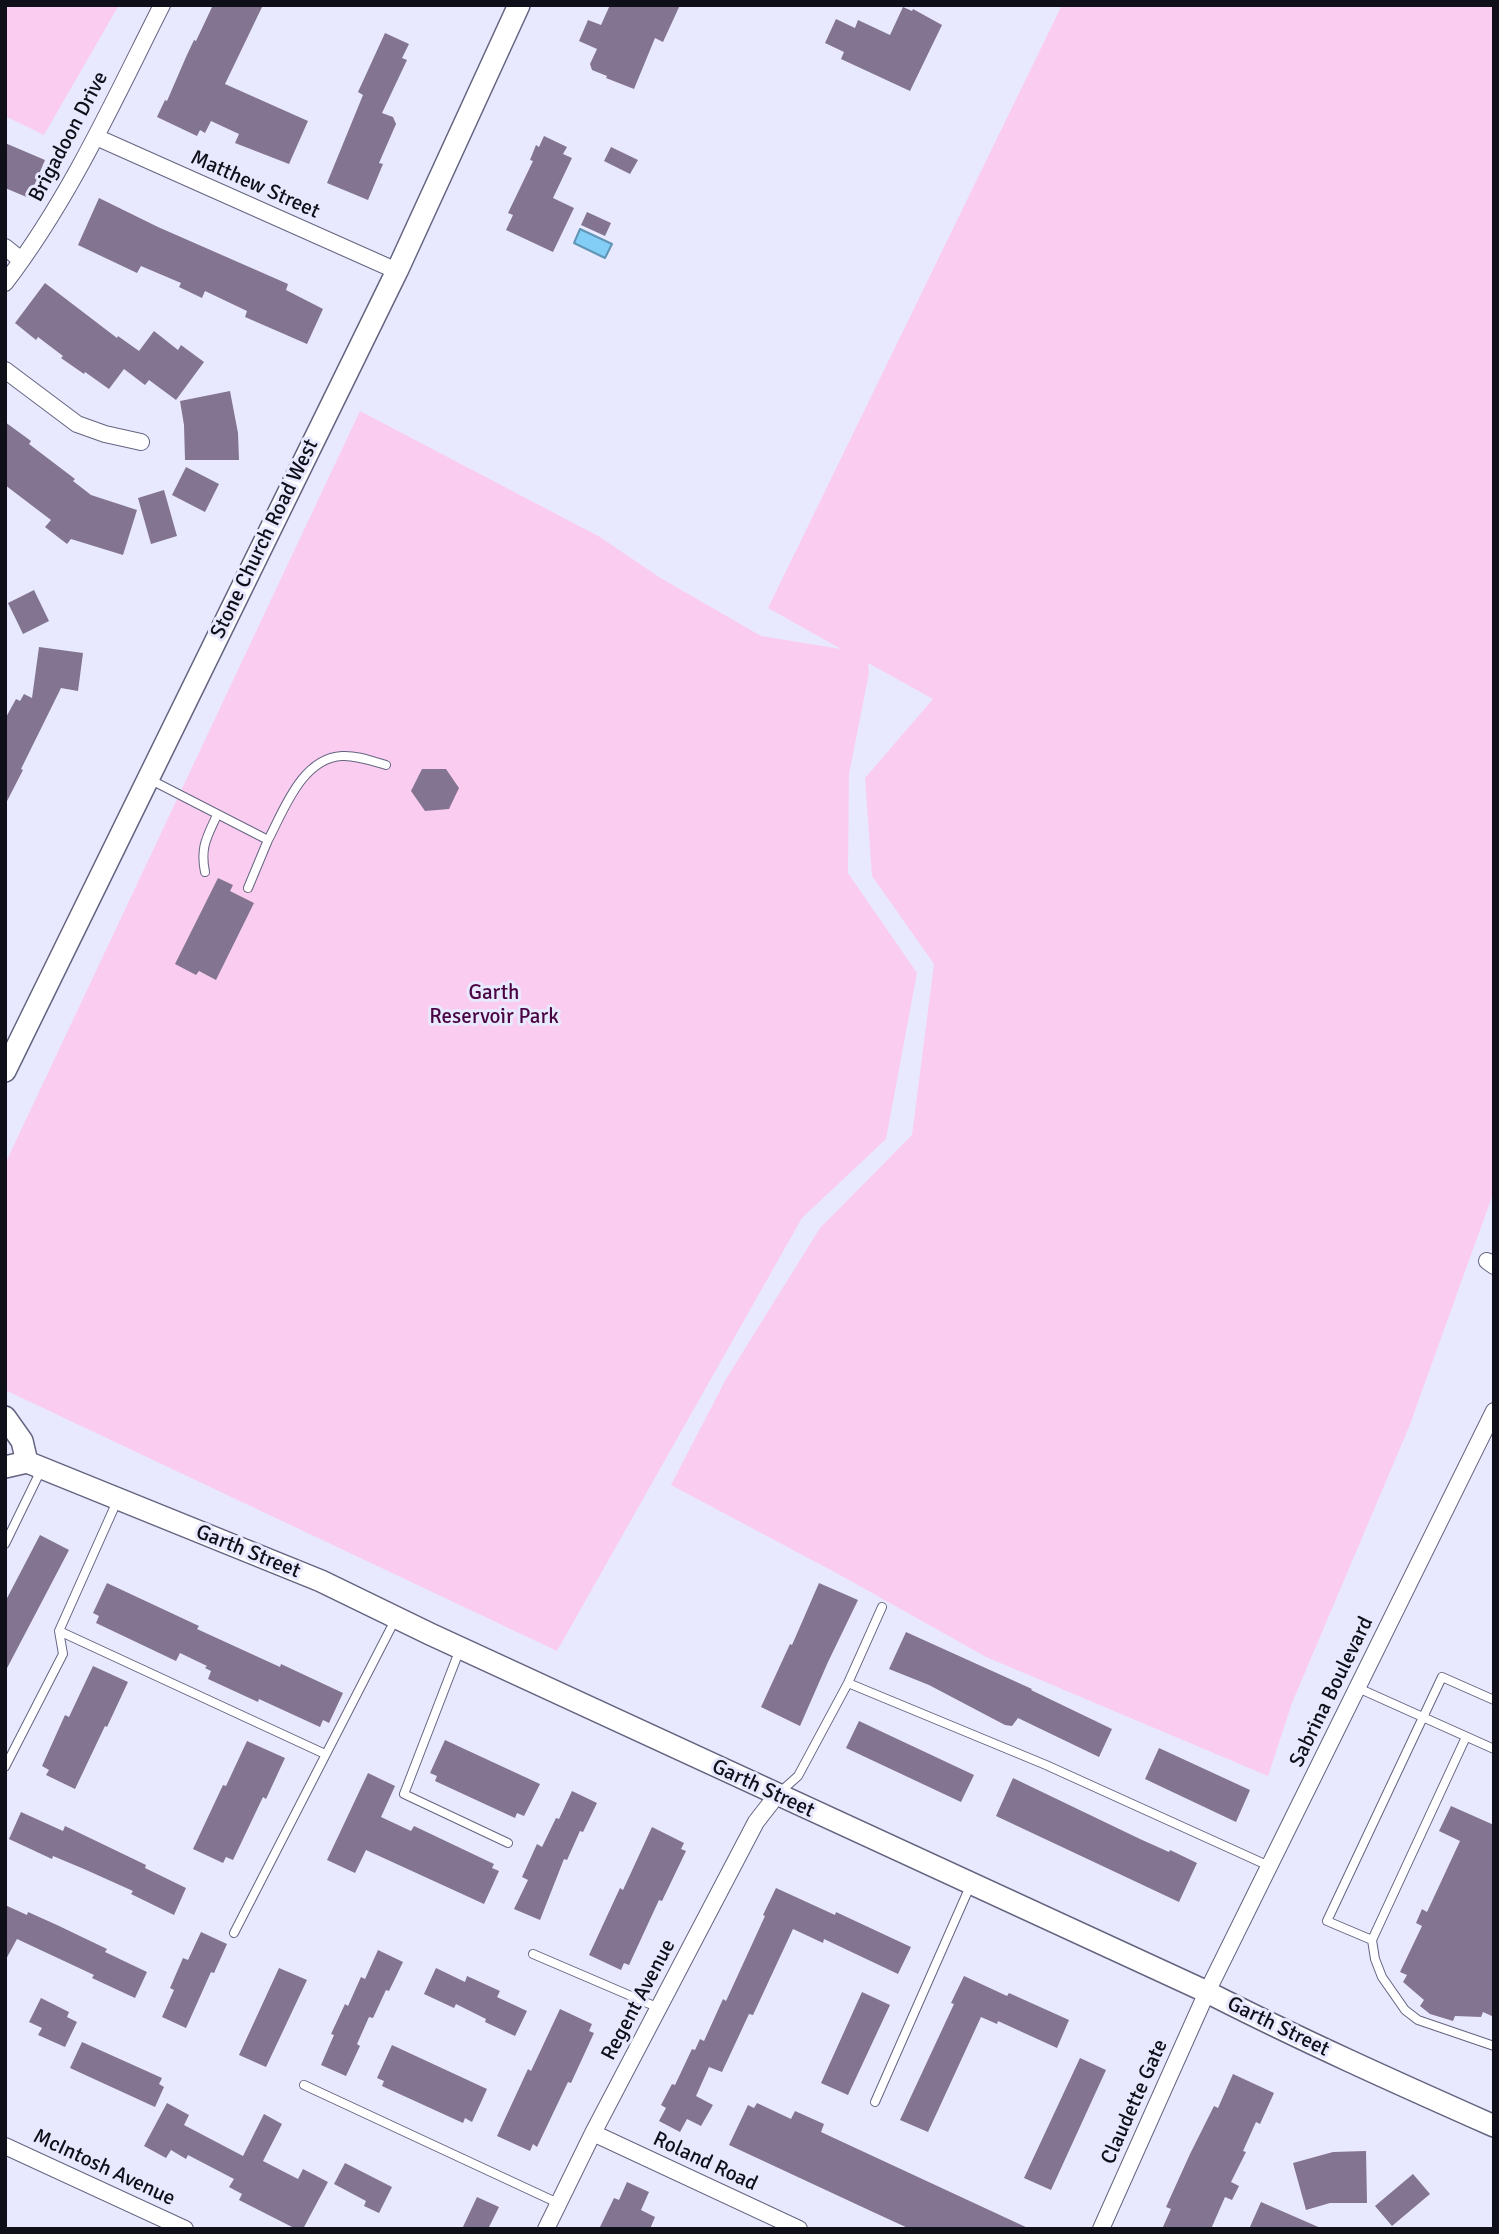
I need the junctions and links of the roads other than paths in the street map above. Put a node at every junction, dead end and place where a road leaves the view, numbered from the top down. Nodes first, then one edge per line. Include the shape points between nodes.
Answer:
1 (162, 5) edge
2 (519, 5) edge
3 (96, 137) junction
4 (5, 247) edge
5 (21, 260) junction
6 (397, 271) junction
7 (5, 283) edge
8 (5, 370) edge
9 (141, 442) dead end
10 (386, 765) dead end
11 (148, 778) junction
12 (216, 815) junction
13 (268, 840) junction
14 (205, 872) dead end
15 (248, 888) dead end
16 (5, 1071) edge
17 (1494, 1411) edge
18 (5, 1417) edge
19 (35, 1465) junction
20 (5, 1467) edge
21 (118, 1499) junction
22 (5, 1544) edge
23 (882, 1607) dead end
24 (397, 1617) junction
25 (59, 1631) junction
26 (460, 1648) junction
27 (848, 1684) junction
28 (1358, 1688) junction
29 (1494, 1700) edge
30 (1423, 1718) junction
31 (1466, 1737) junction
32 (1494, 1749) edge
33 (325, 1754) junction
34 (5, 1766) edge
35 (777, 1795) junction
36 (508, 1843) dead end
37 (1270, 1866) junction
38 (971, 1884) junction
39 (234, 1933) dead end
40 (1372, 1940) junction
41 (533, 1954) dead end
42 (1207, 1992) junction
43 (659, 2008) junction
44 (1494, 2046) edge
45 (304, 2085) dead end
46 (875, 2102) dead end
47 (1494, 2126) edge
48 (593, 2133) junction
49 (5, 2146) edge
50 (560, 2204) junction
51 (185, 2229) edge
52 (546, 2229) edge
53 (799, 2229) edge
54 (1101, 2229) edge

1 - 3 street, Brigadoon Drive
2 - 6 main road, Stone Church Road West
3 - 5 street, Brigadoon Drive
3 - 6 street, Matthew Street
4 - 5 street
5 - 7 street, Brigadoon Drive
6 - 11 main road, Stone Church Road West
8 - 9 street via 77,424
10 - 13 lane via 343,755 312,767
11 - 12 lane
11 - 16 main road, Stone Church Road West
12 - 13 lane
12 - 14 lane via 202,856
13 - 15 lane
17 - 28 street, Sabrina Boulevard
18 - 19 main road
19 - 20 main road
19 - 21 main road, Garth Street
19 - 22 lane
21 - 24 main road, Garth Street via 321,1581
21 - 25 lane
23 - 27 lane
24 - 26 main road, Garth Street
24 - 33 lane
25 - 33 lane
25 - 34 lane via 63,1654
26 - 35 main road, Garth Street
26 - 36 lane via 404,1794
27 - 35 lane via 798,1776
27 - 37 lane via 1046,1765
28 - 30 lane
28 - 37 street, Sabrina Boulevard
29 - 30 lane via 1442,1677
30 - 31 lane
30 - 40 lane via 1327,1921
31 - 32 lane
31 - 40 lane
33 - 39 lane
35 - 38 main road, Garth Street
35 - 43 street, Regent Avenue via 756,1822
37 - 42 street, Sabrina Boulevard
38 - 42 main road, Garth Street
38 - 46 lane
40 - 44 lane via 1382,1978 1405,2010 1418,2020
41 - 43 lane
42 - 47 main road, Garth Street
42 - 54 street, Claudette Gate
43 - 48 street, Regent Avenue
45 - 50 lane
48 - 50 street, Regent Avenue
48 - 53 street, Roland Road
49 - 51 street, McIntosh Avenue
50 - 52 street, Regent Avenue

